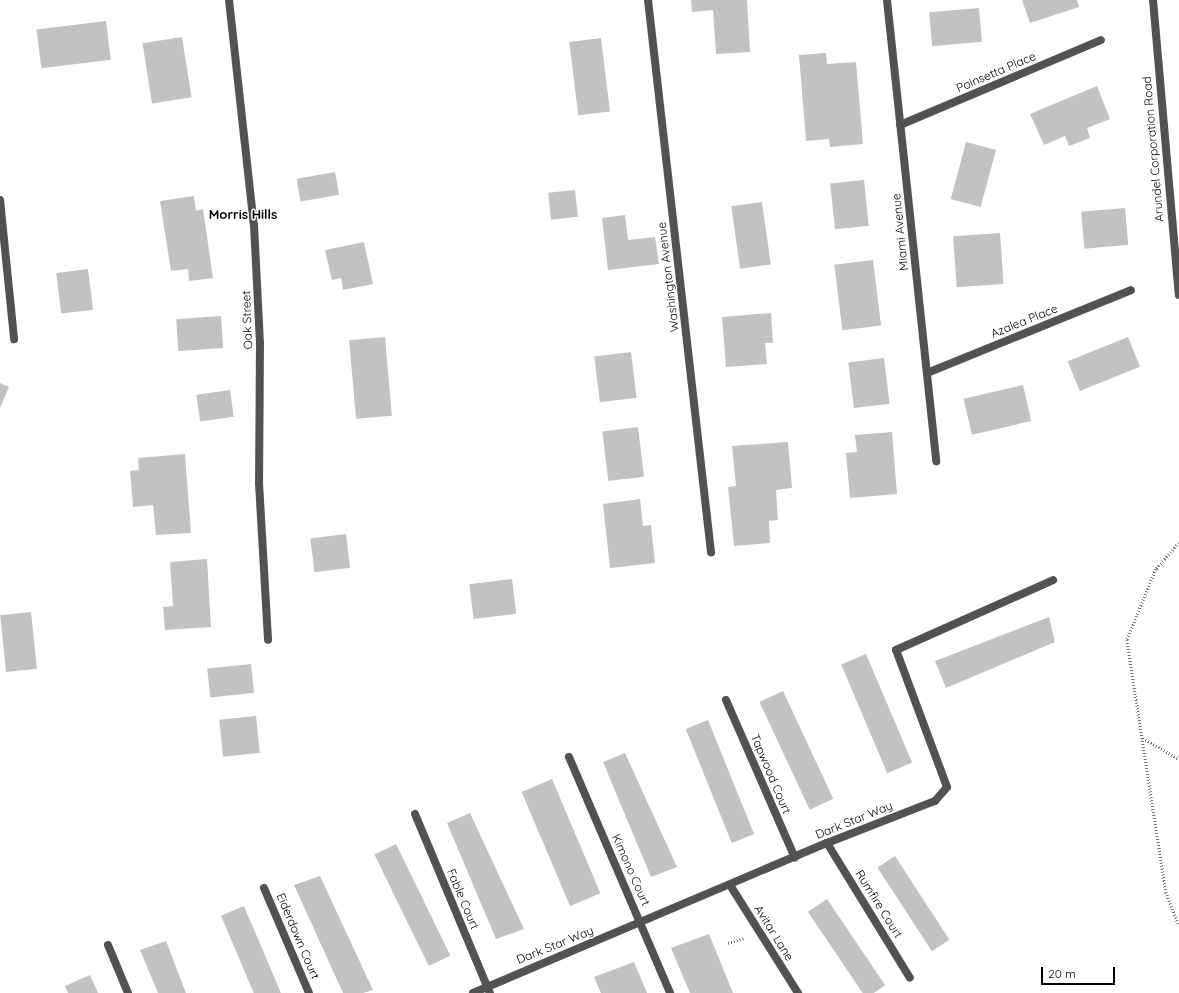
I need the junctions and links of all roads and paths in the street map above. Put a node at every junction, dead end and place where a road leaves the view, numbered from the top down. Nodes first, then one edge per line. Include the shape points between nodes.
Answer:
1 (229, 0) edge
2 (648, 0) edge
3 (887, 0) edge
4 (1153, 0) edge
5 (1101, 40) dead end
6 (900, 125) junction
7 (0, 200) edge
8 (1, 215) edge
9 (1131, 290) dead end
10 (1179, 296) edge
11 (14, 339) dead end
12 (927, 374) junction
13 (936, 461) dead end
14 (1179, 543) edge
15 (711, 552) dead end
16 (1053, 580) dead end
17 (268, 640) dead end
18 (726, 700) dead end
19 (1142, 738) junction
20 (569, 757) dead end
21 (1179, 759) edge
22 (415, 814) dead end
23 (827, 843) junction
24 (795, 858) junction
25 (730, 885) junction
26 (264, 888) dead end
27 (641, 922) junction
28 (1179, 926) edge
29 (744, 938) dead end
30 (728, 943) dead end
31 (108, 945) dead end
32 (910, 978) dead end
33 (488, 989) edge
34 (128, 993) edge
35 (310, 993) edge
36 (473, 993) edge
37 (670, 993) edge
38 (798, 993) edge

1 - 17 street, Oak Street via 254,225 260,343 259,483
2 - 15 street, Washington Avenue
3 - 6 street, Miami Avenue
4 - 10 street, Arundel Corporation Road
5 - 6 street, Poinsetta Place
6 - 12 street, Miami Avenue
7 - 8 street
8 - 11 street
9 - 12 street, Azalea Place
12 - 13 street, Miami Avenue
14 - 19 path via 1156,569 1127,640
16 - 23 street, Dark Star Way via 896,650 947,787 935,801
18 - 24 street, Tapwood Court
19 - 21 path
19 - 28 path via 1166,892
20 - 27 street, Kimono Court
22 - 33 street, Fable Court
23 - 24 street, Dark Star Way
23 - 32 street, Rumfire Court
24 - 25 street, Dark Star Way
25 - 27 street, Dark Star Way
25 - 38 street, Avitar Lane
26 - 35 street, Eiderdown Court
27 - 33 street, Dark Star Way
27 - 37 street, Kimono Court
29 - 30 path
31 - 34 street
33 - 36 street, Dark Star Way

